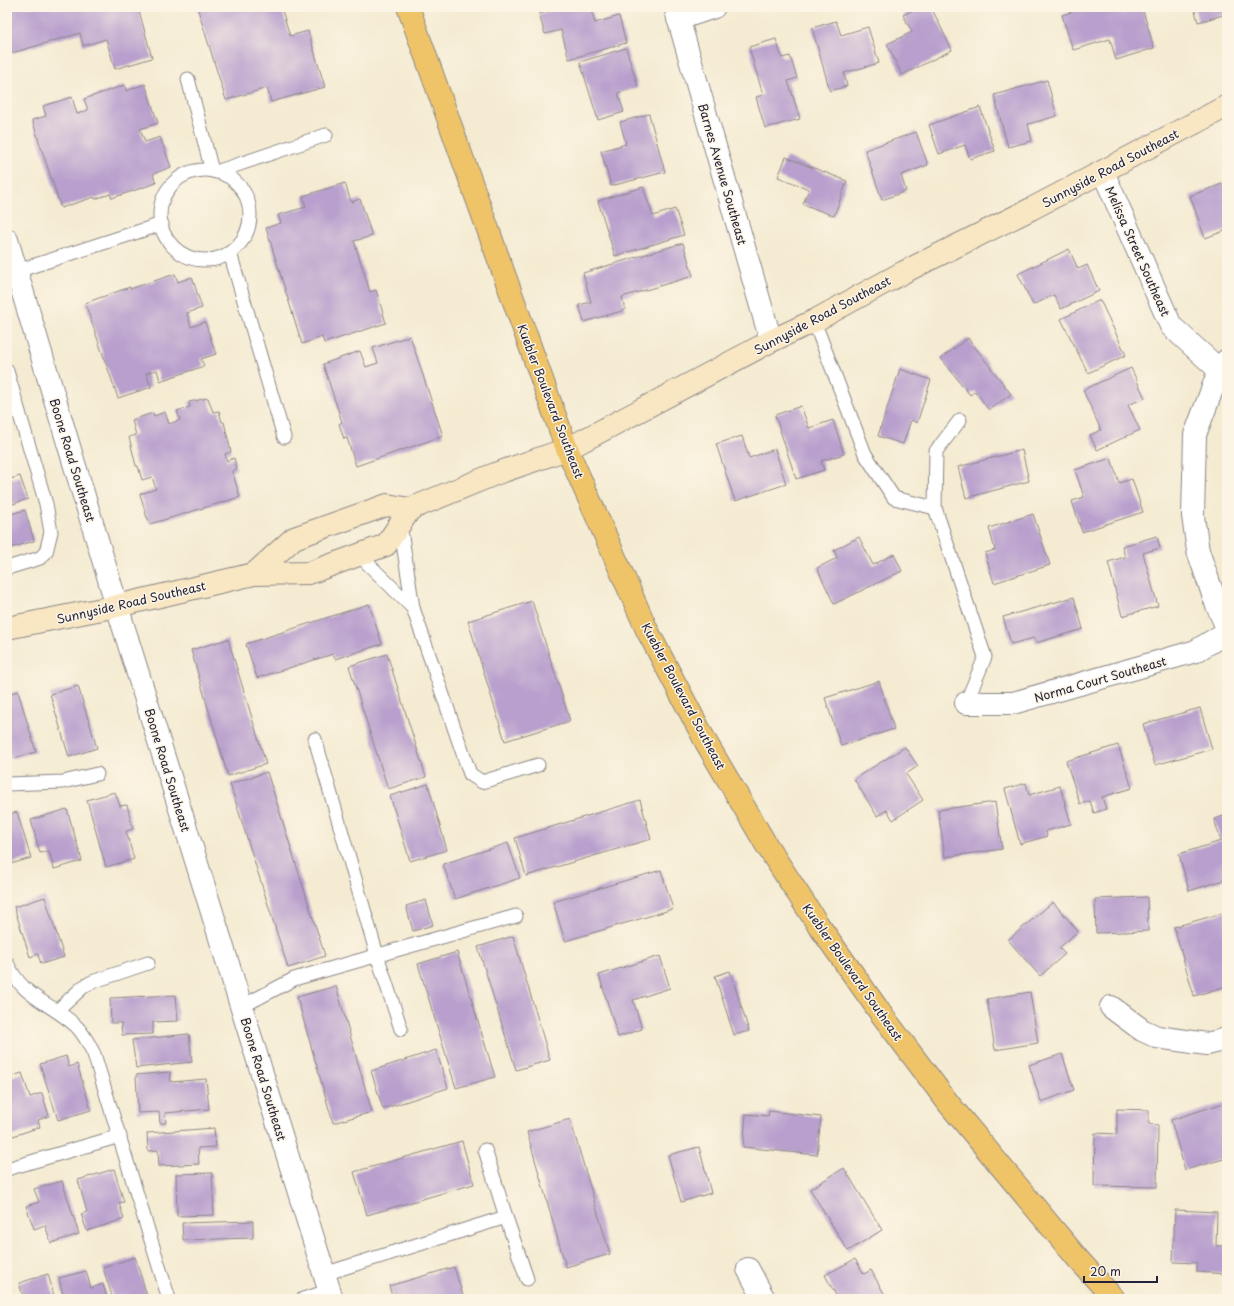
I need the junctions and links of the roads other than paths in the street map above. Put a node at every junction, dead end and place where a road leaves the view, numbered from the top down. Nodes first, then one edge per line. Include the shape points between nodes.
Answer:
1 (408, 7) edge
2 (714, 7) edge
3 (676, 13) edge
4 (188, 79) dead end
5 (1227, 106) edge
6 (326, 135) dead end
7 (214, 171) junction
8 (1103, 172) junction
9 (162, 224) junction
10 (7, 240) edge
11 (230, 253) junction
12 (17, 271) junction
13 (814, 321) junction
14 (771, 341) junction
15 (1224, 369) edge
16 (7, 371) edge
17 (960, 420) dead end
18 (284, 437) dead end
19 (567, 449) junction
20 (935, 508) junction
21 (405, 517) junction
22 (359, 555) junction
23 (7, 568) edge
24 (254, 574) junction
25 (117, 606) junction
26 (413, 608) junction
27 (7, 628) edge
28 (1227, 628) edge
29 (1227, 632) edge
30 (966, 704) joint
31 (315, 739) dead end
32 (538, 765) dead end
33 (96, 774) dead end
34 (7, 784) edge
35 (516, 916) dead end
36 (377, 955) junction
37 (7, 963) edge
38 (148, 963) dead end
39 (241, 1007) junction
40 (1110, 1007) dead end
41 (57, 1011) junction
42 (401, 1029) dead end
43 (1227, 1039) edge
44 (120, 1136) junction
45 (485, 1150) dead end
46 (7, 1169) edge
47 (506, 1217) junction
48 (748, 1269) dead end
49 (527, 1279) dead end
50 (328, 1288) edge
51 (169, 1299) edge
52 (303, 1299) edge
53 (764, 1299) edge
54 (1114, 1299) edge

1 - 19 main road, Kuebler Boulevard Southeast
2 - 3 street
3 - 14 street, Barnes Avenue Southeast
4 - 7 lane
5 - 8 main road, Sunnyside Road Southeast
6 - 7 lane
7 - 9 lane via 196,171 173,185 165,196 161,210
7 - 11 lane via 239,185 247,198 250,213 248,229 241,242
8 - 13 main road, Sunnyside Road Southeast via 904,272
8 - 15 street, Melissa Street Southeast via 1171,326
9 - 11 lane via 166,237 175,248 187,256 201,260 216,259
9 - 12 lane
10 - 12 street, Boone Road Southeast
11 - 18 lane
12 - 25 street, Boone Road Southeast
13 - 14 main road, Sunnyside Road Southeast
13 - 20 lane via 866,454 894,498
14 - 19 main road, Sunnyside Road Southeast
15 - 28 street via 1194,435 1193,516 1198,551
16 - 23 lane via 46,504 51,532 46,552 40,558
17 - 20 lane via 936,451
19 - 21 main road, Sunnyside Road Southeast via 495,474
19 - 54 main road, Kuebler Boulevard Southeast via 647,630 707,744 771,852 817,923 949,1104
20 - 30 lane via 986,657
21 - 22 main road, Sunnyside Road Southeast via 386,545
21 - 24 main road, Sunnyside Road Southeast via 387,505 294,538
21 - 26 lane
22 - 24 main road, Sunnyside Road Southeast via 309,573
22 - 26 lane
24 - 25 main road, Sunnyside Road Southeast
25 - 27 main road, Sunnyside Road Southeast
25 - 39 street, Boone Road Southeast
26 - 32 lane via 470,774 482,782
29 - 30 street, Norma Court Southeast via 1196,651 1013,703
31 - 36 lane
33 - 34 lane via 63,782
35 - 36 lane
36 - 39 lane via 294,979
36 - 42 lane
37 - 41 lane via 26,992
38 - 41 lane via 92,982
39 - 50 street, Boone Road Southeast
40 - 43 street via 1142,1030 1157,1037 1207,1044
41 - 44 lane via 76,1026 94,1054
44 - 46 lane
44 - 51 lane
45 - 47 lane
47 - 49 lane
47 - 50 lane
48 - 53 street
50 - 52 lane

